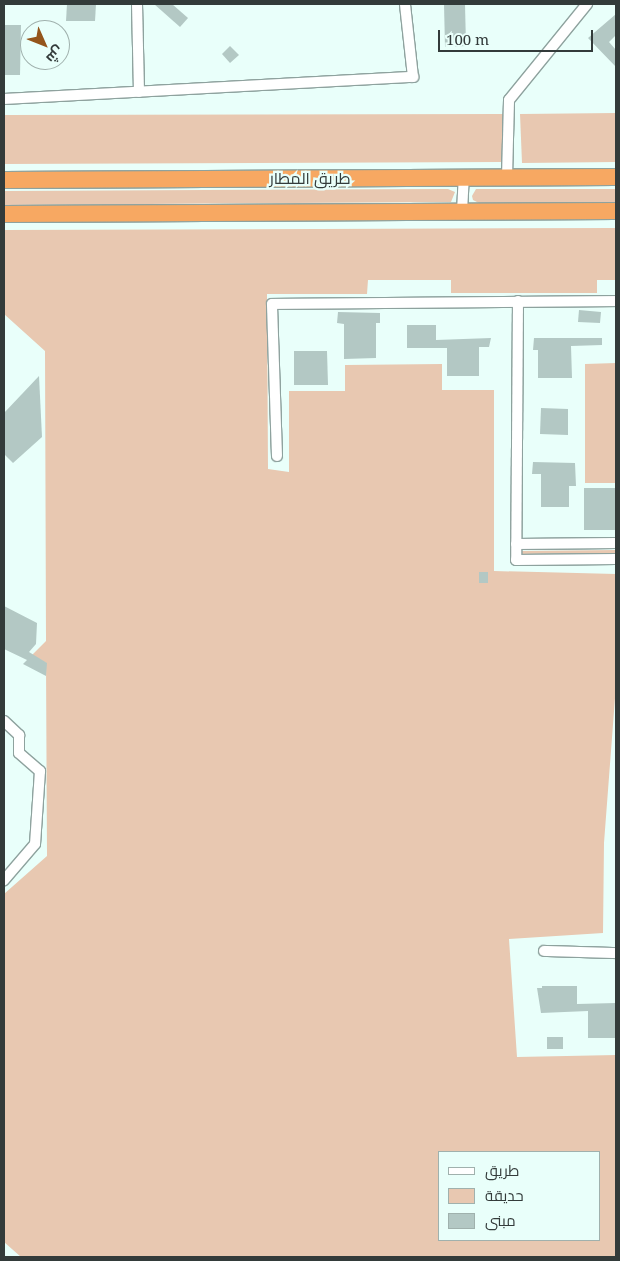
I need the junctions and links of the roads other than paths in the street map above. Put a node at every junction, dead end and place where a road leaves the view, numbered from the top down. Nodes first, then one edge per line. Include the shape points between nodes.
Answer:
1 (137, 4) edge
2 (405, 4) edge
3 (587, 4) edge
4 (140, 92) junction
5 (4, 98) edge
6 (507, 177) junction
7 (616, 177) edge
8 (464, 178) junction
9 (4, 180) edge
10 (616, 211) edge
11 (462, 212) junction
12 (4, 214) edge
13 (616, 300) edge
14 (518, 301) junction
15 (277, 456) dead end
16 (516, 544) junction
17 (616, 544) edge
18 (616, 559) edge
19 (4, 721) edge
20 (4, 880) edge
21 (544, 951) dead end
22 (616, 953) edge

1 - 4 street
2 - 4 street via 413,77
3 - 6 street via 509,100
4 - 5 street
6 - 7 highway, طريق المطار
6 - 8 highway, طريق المطار
8 - 9 highway, طريق المطار
8 - 11 street
10 - 11 highway
11 - 12 highway
13 - 14 street
14 - 15 street via 272,304
14 - 16 street
16 - 17 street
16 - 18 street via 516,560
19 - 20 street via 19,735 19,753 40,771 35,844
21 - 22 street

